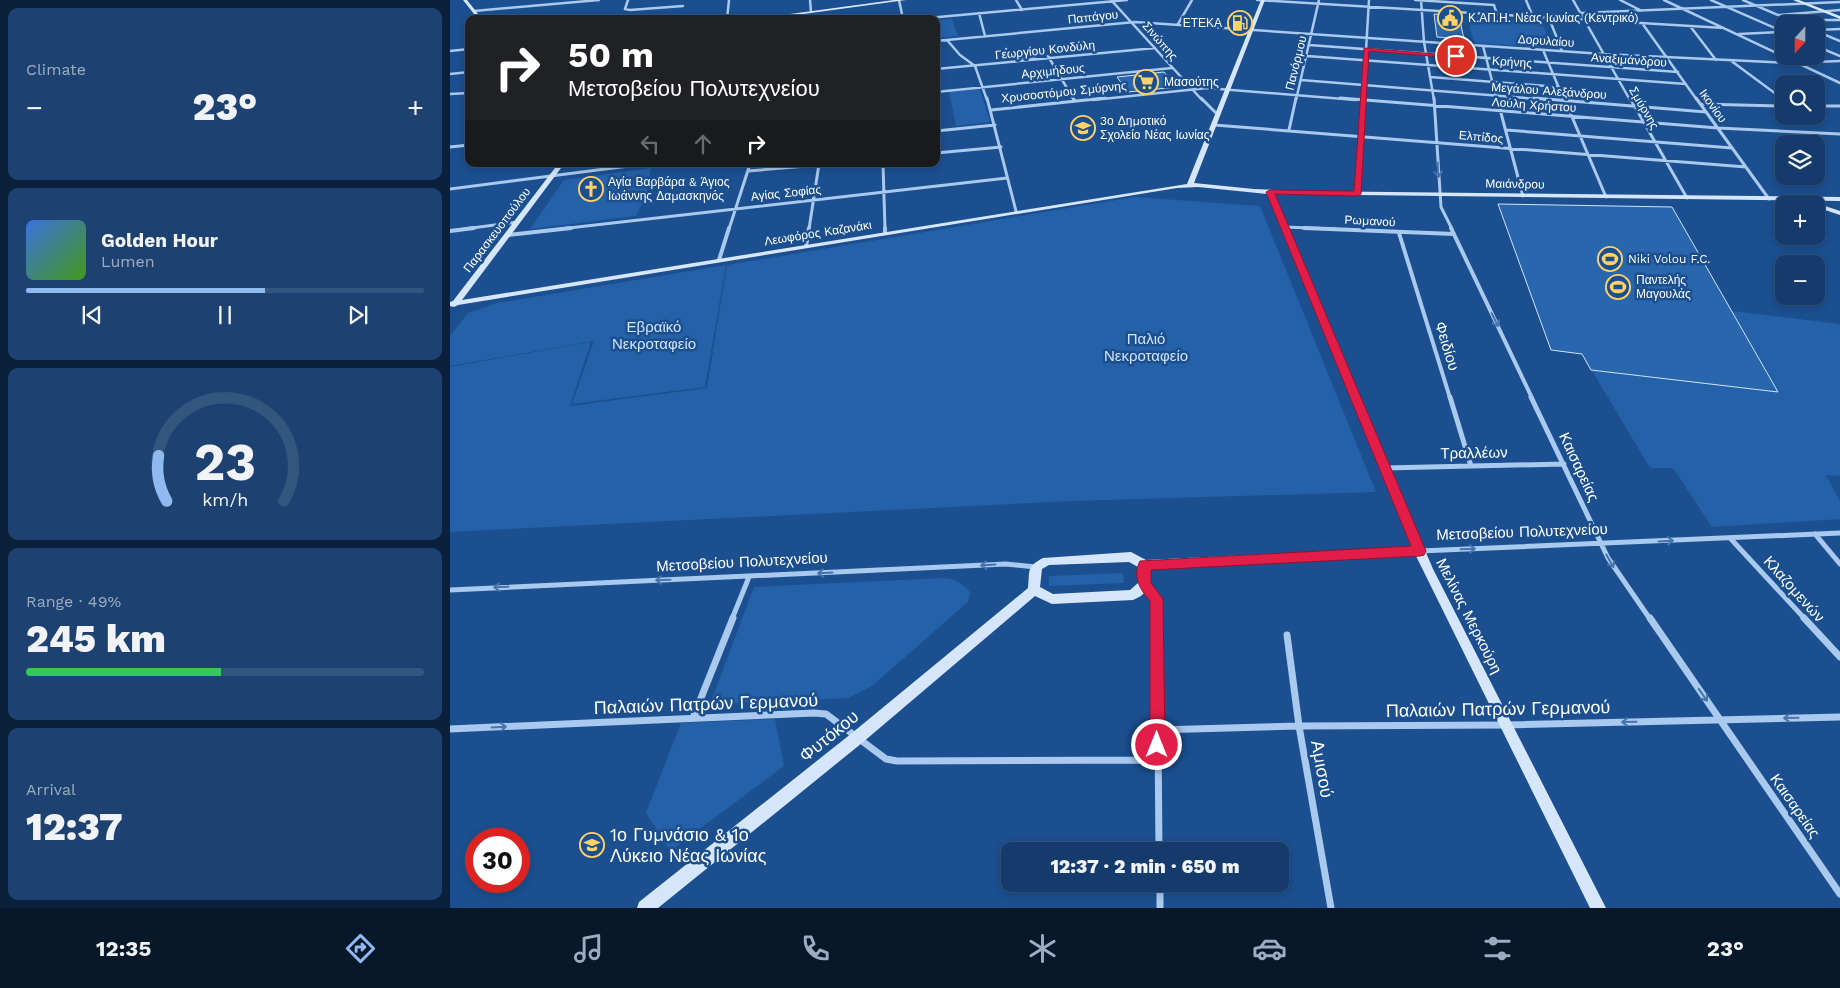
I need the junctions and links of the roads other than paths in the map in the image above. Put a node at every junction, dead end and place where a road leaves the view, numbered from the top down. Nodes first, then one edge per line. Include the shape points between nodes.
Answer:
1 (465, 0) edge
2 (599, 0) edge
3 (628, 0) edge
4 (729, 0) edge
5 (810, 0) edge
6 (899, 0) edge
7 (904, 0) edge
8 (1016, 0) edge
9 (1127, 0) edge
10 (1192, 0) edge
11 (1257, 0) edge
12 (1263, 0) edge
13 (1369, 0) edge
14 (1414, 0) edge
15 (1421, 0) edge
16 (1472, 0) edge
17 (1526, 0) edge
18 (1573, 0) edge
19 (1620, 0) edge
20 (1664, 0) edge
21 (1711, 0) edge
22 (1744, 0) edge
23 (1795, 0) edge
24 (1111, 1) edge
25 (1319, 2) edge
26 (1840, 2) edge
27 (1474, 4) junction
28 (1804, 4) junction
29 (683, 6) dead end
30 (1757, 6) junction
31 (1369, 7) junction
32 (1727, 7) junction
33 (1683, 9) junction
34 (1022, 10) junction
35 (1422, 10) junction
36 (1840, 10) edge
37 (474, 11) junction
38 (1642, 11) junction
39 (1824, 11) junction
40 (811, 12) junction
41 (979, 13) junction
42 (1581, 13) junction
43 (1477, 14) junction
44 (477, 15) edge
45 (727, 15) edge
46 (787, 15) edge
47 (902, 15) edge
48 (1498, 15) junction
49 (1779, 15) joint
50 (940, 17) edge
51 (1534, 17) junction
52 (1549, 18) junction
53 (1825, 19) edge
54 (1840, 19) edge
55 (1584, 20) junction
56 (1131, 22) junction
57 (1178, 24) junction
58 (1642, 24) junction
59 (1690, 26) junction
60 (1724, 28) junction
61 (1775, 28) edge
62 (1251, 29) junction
63 (1840, 29) edge
64 (1825, 30) edge
65 (1775, 32) edge
66 (1312, 34) junction
67 (1736, 34) junction
68 (1825, 35) edge
69 (984, 36) junction
70 (1366, 37) junction
71 (947, 40) junction
72 (940, 41) edge
73 (1840, 41) edge
74 (1424, 42) junction
75 (1152, 45) junction
76 (1309, 45) junction
77 (1483, 46) junction
78 (1155, 48) junction
79 (465, 49) edge
80 (1006, 50) dead end
81 (1366, 50) junction
82 (1543, 50) junction
83 (1825, 50) edge
84 (450, 51) edge
85 (1562, 51) junction
86 (1775, 53) edge
87 (1426, 54) junction
88 (1603, 54) junction
89 (1307, 56) junction
90 (1840, 56) edge
91 (1048, 57) junction
92 (1667, 57) junction
93 (1486, 58) junction
94 (1716, 60) junction
95 (1730, 60) junction
96 (1365, 61) junction
97 (1840, 61) edge
98 (1775, 62) edge
99 (1825, 62) edge
100 (1549, 63) junction
101 (1428, 65) junction
102 (1801, 65) edge
103 (976, 66) junction
104 (1611, 67) junction
105 (1172, 68) junction
106 (940, 69) edge
107 (1490, 70) junction
108 (465, 72) edge
109 (1678, 72) junction
110 (450, 74) edge
111 (1554, 74) junction
112 (1430, 77) junction
113 (1062, 79) junction
114 (1618, 79) junction
115 (1301, 80) junction
116 (1493, 82) junction
117 (1686, 84) junction
118 (1840, 84) edge
119 (1364, 85) junction
120 (984, 87) junction
121 (1559, 87) junction
122 (1191, 89) junction
123 (1228, 89) junction
124 (1432, 90) junction
125 (940, 92) edge
126 (465, 93) edge
127 (1775, 93) edge
128 (450, 94) edge
129 (1297, 94) junction
130 (1497, 95) junction
131 (1364, 100) junction
132 (1565, 100) junction
133 (1075, 101) junction
134 (1700, 104) junction
135 (1435, 106) junction
136 (1633, 106) junction
137 (1775, 106) edge
138 (1825, 106) edge
139 (1840, 106) edge
140 (991, 110) junction
141 (1501, 111) junction
142 (1706, 112) junction
143 (1218, 115) junction
144 (1572, 116) junction
145 (1642, 122) junction
146 (995, 125) junction
147 (1214, 125) junction
148 (1718, 128) junction
149 (1289, 130) junction
150 (1506, 130) junction
151 (940, 131) edge
152 (1840, 134) edge
153 (1362, 136) junction
154 (1579, 136) junction
155 (1653, 141) junction
156 (1436, 142) junction
157 (465, 145) edge
158 (450, 147) edge
159 (1001, 147) junction
160 (1512, 148) junction
161 (1732, 148) junction
162 (940, 154) edge
163 (1587, 154) junction
164 (1665, 161) junction
165 (558, 167) edge
166 (621, 167) edge
167 (749, 167) edge
168 (789, 167) edge
169 (819, 167) edge
170 (884, 167) edge
171 (1746, 167) junction
172 (748, 171) junction
173 (552, 176) junction
174 (1007, 178) junction
175 (1190, 185) junction
176 (450, 189) edge
177 (1270, 192) junction
178 (884, 193) junction
179 (1357, 194) junction
180 (1439, 194) junction
181 (1523, 196) junction
182 (1606, 197) junction
183 (1687, 198) junction
184 (1770, 199) junction
185 (1775, 199) edge
186 (813, 201) junction
187 (1825, 201) edge
188 (1838, 201) edge
189 (1825, 208) edge
190 (735, 209) junction
191 (1016, 211) junction
192 (1840, 213) edge
193 (518, 222) junction
194 (1284, 226) junction
195 (450, 231) edge
196 (886, 233) junction
197 (1399, 233) junction
198 (1454, 234) junction
199 (508, 235) junction
200 (806, 246) junction
201 (719, 260) junction
202 (452, 306) edge
203 (1564, 464) junction
204 (1471, 466) junction
205 (1385, 468) junction
206 (1840, 533) edge
207 (1815, 534) junction
208 (1730, 538) junction
209 (1601, 544) junction
210 (1420, 551) junction
211 (1840, 564) edge
212 (1144, 565) junction
213 (1036, 567) junction
214 (749, 577) junction
215 (1144, 585) junction
216 (450, 590) edge
217 (1034, 590) junction
218 (1287, 636) dead end
219 (1840, 658) edge
220 (1840, 717) edge
221 (694, 718) junction
222 (1720, 720) junction
223 (1507, 724) junction
224 (1299, 726) junction
225 (450, 729) edge
226 (1157, 730) junction
227 (857, 738) junction
228 (1158, 760) junction
229 (1159, 842) edge
230 (1160, 892) edge
231 (1840, 894) edge
232 (645, 908) edge
233 (1160, 908) edge
234 (1331, 908) edge
235 (1598, 908) edge

1 - 37 street
2 - 37 street
3 - 29 street via 626,9 630,10
4 - 45 street
5 - 40 street
6 - 7 street
6 - 40 street
6 - 47 street
8 - 34 street
9 - 24 street
10 - 57 street
11 - 12 street
12 - 25 street
12 - 62 street
13 - 31 street
14 - 15 street
15 - 27 street
15 - 35 street, Καισαρείας
16 - 27 street
17 - 51 street
18 - 42 street, Σμύρνης
19 - 38 street
20 - 33 street
21 - 32 street
22 - 30 street
23 - 28 street
24 - 34 street
24 - 56 street, Σινώπης
25 - 31 street
25 - 66 street, Πανόρμου
26 - 28 street
27 - 43 street
27 - 48 street via 1494,5
28 - 30 street
28 - 39 street
30 - 32 street
30 - 49 street
31 - 35 street
31 - 70 street
32 - 33 street
32 - 61 street
33 - 38 street
33 - 60 street
34 - 41 street
35 - 43 street
35 - 74 street, Καισαρείας
36 - 39 street
37 - 44 street
38 - 42 street
39 - 49 street
39 - 54 street
40 - 46 street
41 - 50 street
41 - 69 street
42 - 55 street, Σμύρνης
43 - 48 street
48 - 51 street
51 - 52 street
52 - 55 street
52 - 85 street
53 - 54 street
55 - 58 street
55 - 88 street, Σμύρνης
56 - 57 street, Παπάγου
56 - 69 street, Παπάγου
56 - 75 street, Σινώπης
57 - 62 street, Παπάγου
58 - 59 street
58 - 92 street, Ικονίου
59 - 60 street
59 - 94 street
60 - 67 street
62 - 66 street, Δορυλαίου
62 - 123 street
63 - 64 street
65 - 67 street
66 - 70 street, Δορυλαίου
66 - 76 street, Πανόρμου
67 - 86 street
68 - 73 street
69 - 71 street, Παπάγου
70 - 74 street, Δορυλαίου
70 - 81 street
71 - 72 street, Παπάγου
71 - 103 street
74 - 77 street, Δορυλαίου
74 - 87 street, Καισαρείας
75 - 78 street, Σινώπης
75 - 91 street, Γεωργίου Κονδύλη
76 - 81 street, Αναξιμάνδρου
76 - 89 street, Πανόρμου
77 - 82 street, Δορυλαίου
77 - 93 street
78 - 91 street, Γεωργίου Κονδύλη
78 - 105 street, Σινώπης
79 - 84 street
80 - 91 street, Γεωργίου Κονδύλη via 1010,58
81 - 87 street, Αναξιμάνδρου
81 - 96 street
82 - 85 street, Δορυλαίου
82 - 100 street
83 - 90 street
85 - 88 street, Δορυλαίου
87 - 93 street, Αναξιμάνδρου
87 - 101 street, Καισαρείας
88 - 92 street, Δορυλαίου
88 - 104 street, Σμύρνης
89 - 96 street, Κρήνης
89 - 115 street, Πανόρμου
91 - 103 street, Γεωργίου Κονδύλη
91 - 113 street
92 - 94 street, Δορυλαίου
92 - 109 street, Ικονίου
93 - 100 street, Αναξιμάνδρου
93 - 107 street
94 - 95 street, Δορυλαίου
95 - 98 street, Δορυλαίου
95 - 127 street
96 - 101 street, Κρήνης
96 - 119 street
97 - 99 street, Δορυλαίου
100 - 104 street, Αναξιμάνδρου
100 - 111 street
101 - 107 street, Κρήνης
101 - 112 street, Καισαρείας
102 - 118 street
103 - 106 street, Γεωργίου Κονδύλη
103 - 120 street
104 - 109 street, Αναξιμάνδρου
104 - 114 street, Σμύρνης
105 - 113 street, Αρχιμήδους
105 - 122 street, Σινώπης
107 - 111 street, Κρήνης
107 - 116 street
108 - 110 street
109 - 117 street, Ικονίου
111 - 114 street, Κρήνης
111 - 121 street
112 - 116 street
112 - 124 street, Καισαρείας
113 - 120 street, Αρχιμήδους
113 - 133 street
114 - 117 street, Κρήνης
114 - 136 street, Σμύρνης
115 - 119 street, Μεγάλου Αλεξάνδρου
115 - 129 street, Πανόρμου
116 - 121 street
116 - 130 street
117 - 134 street, Ικονίου
119 - 124 street, Μεγάλου Αλεξάνδρου
119 - 131 street
120 - 125 street, Αρχιμήδους
120 - 140 street
121 - 132 street
122 - 123 street, Χρυσοστόμου Σμύρνης
122 - 133 street, Χρυσοστόμου Σμύρνης
122 - 143 street, Σινώπης
123 - 129 street, Λούλη Χρήστου
123 - 143 street
124 - 130 street, Μεγάλου Αλεξάνδρου
124 - 135 street, Καισαρείας
126 - 128 street
129 - 131 street, Λούλη Χρήστου
129 - 149 street, Πανόρμου
130 - 132 street, Μεγάλου Αλεξάνδρου
130 - 141 street
131 - 135 street, Λούλη Χρήστου
131 - 153 street
132 - 136 street, Μεγάλου Αλεξάνδρου
132 - 144 street
133 - 140 street, Χρυσοστόμου Σμύρνης
134 - 137 street
134 - 142 street, Ικονίου
135 - 141 street, Λούλη Χρήστου
135 - 156 street, Καισαρείας
136 - 142 street, Μεγάλου Αλεξάνδρου
136 - 145 street, Σμύρνης
138 - 139 street
140 - 146 street
141 - 144 street, Λούλη Χρήστου
141 - 150 street
142 - 148 street, Ικονίου
143 - 147 street
144 - 145 street, Λούλη Χρήστου
144 - 154 street
145 - 148 street, Λούλη Χρήστου
145 - 155 street, Σμύρνης
146 - 151 street, Χρυσοστόμου Σμύρνης
146 - 159 street
147 - 149 street, Ελπίδος
147 - 175 street
148 - 152 street, Λούλη Χρήστου
148 - 161 street, Ικονίου
149 - 153 street, Ελπίδος
150 - 154 street
150 - 160 street
153 - 156 street, Ελπίδος
153 - 179 street
154 - 155 street
154 - 163 street
155 - 161 street
155 - 164 street, Σμύρνης
156 - 160 street, Ελπίδος
156 -> 180 street, Καισαρείας
157 - 158 street
159 - 162 street
159 - 174 street
160 - 163 street, Ελπίδος
160 - 181 street
161 - 171 street, Ικονίου
163 - 164 street, Ελπίδος
163 - 182 street
164 - 171 street, Ελπίδος
164 - 183 street, Σμύρνης
165 - 173 street, Παρασκευοπούλου
166 - 173 street
167 - 172 street
168 - 172 street
169 - 186 street
170 - 178 street
171 - 184 street, Ικονίου
172 - 190 street
173 - 176 street
173 - 193 street, Παρασκευοπούλου
174 - 178 street, Αγίας Σοφίας
174 - 191 street
175 - 177 street, Μαιάνδρου
175 - 191 street, Λεωφόρος Καζανάκι
177 - 179 street, Μαιάνδρου
177 - 194 street, Μελίνας Μερκούρη
178 - 186 street, Αγίας Σοφίας
178 - 196 street
179 - 180 street, Μαιάνδρου
180 - 181 street, Μαιάνδρου
180 - 198 street, Καισαρείας via 1441,207
181 - 182 street, Μαιάνδρου
182 - 183 street, Μαιάνδρου
183 - 184 street, Μαιάνδρου
184 - 185 street, Μαιάνδρου
186 - 190 street, Αγίας Σοφίας
186 - 200 street
187 - 188 street, Μαιάνδρου
189 - 192 street
190 - 199 street, Αγίας Σοφίας
190 - 201 street
191 - 196 street, Λεωφόρος Καζανάκι
193 - 195 street
193 - 199 street, Παρασκευοπούλου
194 - 197 street, Ρωμανού
194 - 205 street, Μελίνας Μερκούρη
196 - 200 street, Λεωφόρος Καζανάκι
197 - 198 street, Ρωμανού
197 - 204 street, Φειδίου
198 -> 203 street, Καισαρείας
199 - 202 street, Παρασκευοπούλου
200 - 201 street, Λεωφόρος Καζανάκι
201 - 202 street, Λεωφόρος Καζανάκι
203 - 204 street, Τραλλέων
203 - 209 street, Καισαρείας
204 - 205 street, Τραλλέων
205 - 210 street, Μελίνας Μερκούρη
206 - 207 street, Μετσοβείου Πολυτεχνείου
207 - 208 street, Μετσοβείου Πολυτεχνείου
207 - 211 street
209 -> 208 street, Μετσοβείου Πολυτεχνείου
208 - 219 street, Κλαζομενών
210 -> 209 street, Μετσοβείου Πολυτεχνείου
209 -> 222 street, Καισαρείας via 1615,570
210 - 212 street, Μετσοβείου Πολυτεχνείου
210 - 223 street, Μελίνας Μερκούρη
212 - 213 street, Μετσοβείου Πολυτεχνείου via 1130,558 1047,561
212 - 215 street
213 -> 214 street, Μετσοβείου Πολυτεχνείου via 1006,564
213 - 217 street
214 -> 216 street, Μετσοβείου Πολυτεχνείου
214 - 221 street
215 - 217 street via 1133,595 1052,599
215 - 226 street via 1157,599
217 - 227 street, Φυτόκου
218 - 224 street, Αμισού
220 -> 222 street, Παλαιών Πατρών Γερμανού
225 -> 221 street, Παλαιών Πατρών Γερμανού
221 - 227 street, Παλαιών Πατρών Γερμανού via 826,714
222 -> 223 street, Παλαιών Πατρών Γερμανού
222 - 231 street, Καισαρείας
223 - 224 street, Παλαιών Πατρών Γερμανού
223 - 235 street, Μελίνας Μερκούρη
224 - 226 street, Παλαιών Πατρών Γερμανού
224 - 234 street, Αμισού
226 - 228 street
227 - 228 street, Παλαιών Πατρών Γερμανού via 886,759 897,761
227 - 232 street, Φυτόκου
228 - 229 street
230 - 233 street

